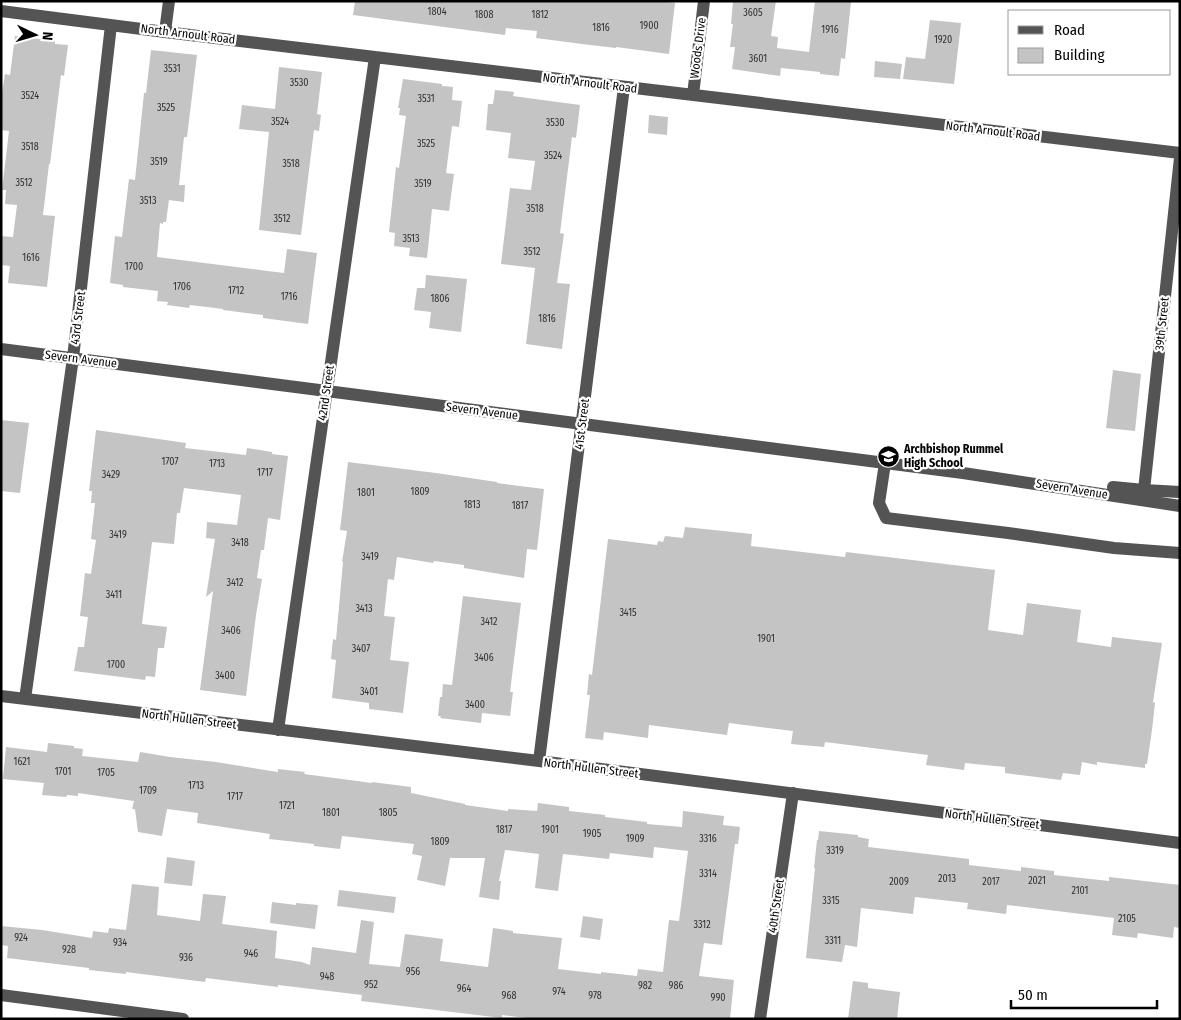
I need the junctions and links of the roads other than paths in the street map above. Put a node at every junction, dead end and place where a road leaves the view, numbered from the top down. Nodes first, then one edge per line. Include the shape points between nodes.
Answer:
1 (169, 1) edge
2 (704, 1) edge
3 (1, 11) edge
4 (112, 25) junction
5 (165, 32) junction
6 (375, 57) junction
7 (624, 87) junction
8 (693, 95) junction
9 (1180, 153) edge
10 (1180, 158) edge
11 (1, 349) edge
12 (73, 358) junction
13 (326, 391) junction
14 (582, 424) junction
15 (885, 463) junction
16 (963, 473) junction
17 (1144, 490) junction
18 (1180, 492) edge
19 (1180, 506) edge
20 (1180, 553) edge
21 (1, 696) edge
22 (25, 699) junction
23 (278, 730) junction
24 (539, 761) junction
25 (793, 793) junction
26 (1180, 843) edge
27 (1, 995) edge
28 (183, 1019) edge
29 (760, 1019) edge

1 - 5 street
2 - 8 street, Woods Drive
3 - 4 street, North Arnoult Road
4 - 5 street, North Arnoult Road
4 - 12 street, 43rd Street
5 - 6 street, North Arnoult Road
6 - 7 street, North Arnoult Road
6 - 13 street, 42nd Street
7 - 8 street, North Arnoult Road
7 - 14 street, 41st Street
8 - 9 street, North Arnoult Road
10 - 17 street, 39th Street
11 - 12 street, Severn Avenue
12 - 13 street, Severn Avenue
12 - 22 street, 43rd Street
13 - 14 street, Severn Avenue
13 - 23 street, 42nd Street
14 - 15 street, Severn Avenue
14 - 24 street, 41st Street
15 - 16 street, Severn Avenue
15 - 20 street via 879,503 886,518 1114,548
16 - 17 street, Severn Avenue
16 - 19 street, Severn Avenue
17 - 18 street, Severn Avenue
21 - 22 street, North Hullen Street
22 - 23 street, North Hullen Street
23 - 24 street, North Hullen Street
24 - 25 street, North Hullen Street
25 - 26 street, North Hullen Street
25 - 29 street, 40th Street
27 - 28 street

